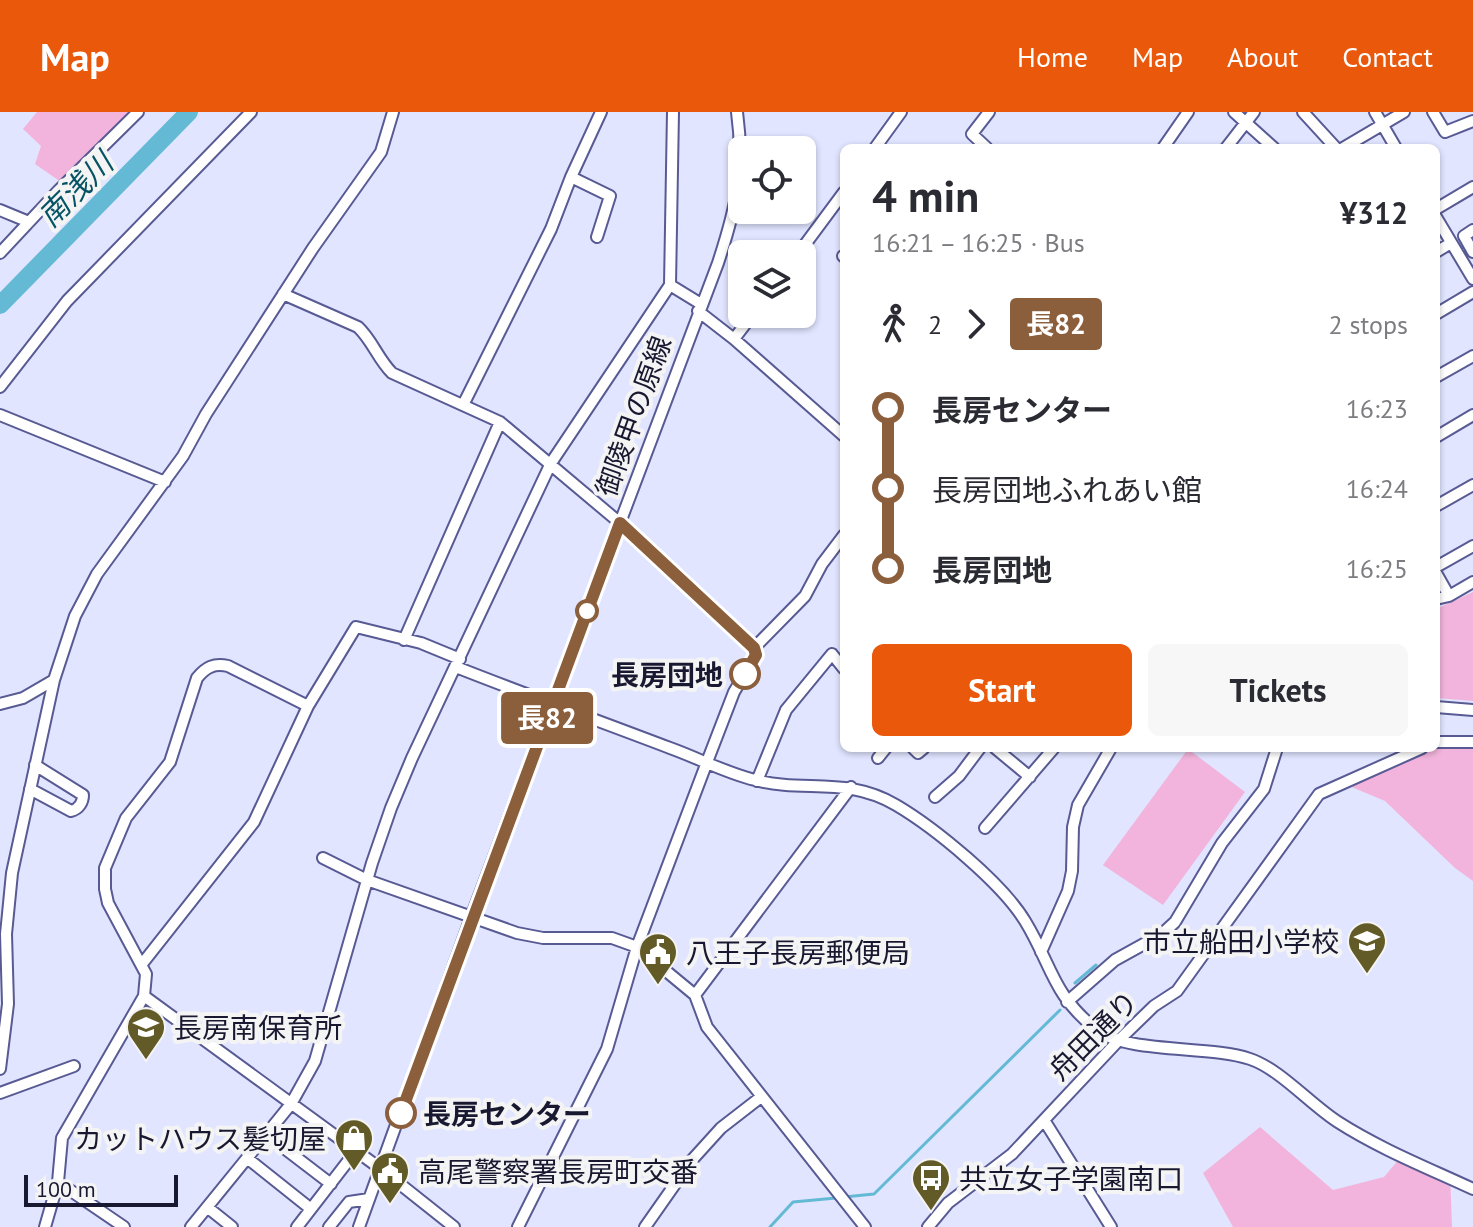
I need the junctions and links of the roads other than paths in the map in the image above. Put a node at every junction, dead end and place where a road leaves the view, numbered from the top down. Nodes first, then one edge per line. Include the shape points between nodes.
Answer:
1 (138, 112) edge
2 (251, 112) edge
3 (393, 112) edge
4 (601, 112) edge
5 (673, 112) edge
6 (737, 112) edge
7 (901, 112) edge
8 (989, 112) edge
9 (1188, 112) edge
10 (1234, 112) edge
11 (1254, 112) edge
12 (1303, 112) edge
13 (1375, 112) edge
14 (1404, 112) edge
15 (1433, 112) edge
16 (1473, 121) edge
17 (1246, 122) junction
18 (1382, 124) junction
19 (878, 144) edge
20 (983, 144) edge
21 (1166, 144) edge
22 (1229, 144) edge
23 (1270, 144) edge
24 (1332, 144) edge
25 (1350, 144) edge
26 (1394, 144) edge
27 (571, 177) junction
28 (1473, 187) edge
29 (840, 197) edge
30 (1440, 207) edge
31 (0, 210) edge
32 (29, 222) junction
33 (1440, 224) edge
34 (1473, 230) edge
35 (597, 237) dead end
36 (808, 240) edge
37 (1451, 243) junction
38 (1440, 250) edge
39 (1473, 252) edge
40 (0, 253) edge
41 (1473, 279) edge
42 (670, 285) junction
43 (1473, 292) edge
44 (283, 294) junction
45 (699, 307) junction
46 (1440, 312) edge
47 (742, 328) edge
48 (734, 339) junction
49 (1473, 356) edge
50 (1440, 375) edge
51 (0, 387) edge
52 (463, 405) junction
53 (0, 415) edge
54 (1473, 415) edge
55 (500, 422) junction
56 (840, 432) edge
57 (1440, 435) edge
58 (551, 463) junction
59 (165, 482) junction
60 (1473, 485) edge
61 (1440, 504) edge
62 (620, 523) junction
63 (840, 540) edge
64 (1473, 546) edge
65 (1440, 567) edge
66 (1440, 578) edge
67 (1473, 582) edge
68 (1449, 596) junction
69 (1440, 598) edge
70 (404, 640) junction
71 (754, 648) junction
72 (458, 663) junction
73 (840, 664) edge
74 (54, 680) junction
75 (0, 704) edge
76 (552, 705) junction
77 (308, 706) junction
78 (1440, 707) edge
79 (1473, 710) edge
80 (1440, 742) edge
81 (1473, 742) edge
82 (883, 752) edge
83 (977, 752) edge
84 (1000, 752) edge
85 (1051, 752) edge
86 (1109, 752) edge
87 (1276, 752) edge
88 (1413, 752) edge
89 (878, 758) dead end
90 (707, 762) junction
91 (35, 765) junction
92 (1030, 777) junction
93 (757, 781) junction
94 (851, 787) junction
95 (30, 789) junction
96 (935, 797) dead end
97 (985, 828) dead end
98 (323, 858) dead end
99 (367, 880) junction
100 (472, 915) junction
101 (637, 947) junction
102 (1041, 952) junction
103 (142, 964) junction
104 (695, 995) junction
105 (144, 996) junction
106 (1067, 1002) junction
107 (1119, 1040) junction
108 (74, 1066) dead end
109 (0, 1069) edge
110 (0, 1093) edge
111 (761, 1097) junction
112 (291, 1104) junction
113 (1044, 1120) junction
114 (267, 1135) junction
115 (355, 1152) junction
116 (247, 1158) junction
117 (381, 1169) junction
118 (58, 1182) junction
119 (331, 1184) junction
120 (1473, 1189) edge
121 (369, 1199) junction
122 (207, 1207) junction
123 (311, 1209) junction
124 (45, 1227) edge
125 (124, 1227) edge
126 (191, 1227) edge
127 (232, 1227) edge
128 (297, 1227) edge
129 (329, 1227) edge
130 (359, 1227) edge
131 (454, 1227) edge
132 (518, 1227) edge
133 (645, 1227) edge
134 (865, 1227) edge
135 (928, 1227) edge
136 (1111, 1227) edge

1 - 32 street
2 - 51 street via 82,284
3 - 44 street via 381,152
4 - 27 street
5 - 42 street
6 - 45 street, 御陵甲の原線 via 742,150 737,195
7 - 19 street
8 - 20 street via 972,134
9 - 21 street
10 - 17 street
11 - 17 street
12 - 24 street
13 - 18 street
14 - 18 street
15 - 16 street via 1445,132
17 - 22 street
17 - 23 street
18 - 25 street
18 - 26 street
27 - 35 street via 610,196
27 - 52 street via 551,229
28 - 30 street
29 - 36 street
31 - 32 street
32 - 40 street
33 - 37 street
34 - 39 street via 1464,236
37 - 38 street
37 - 41 street
42 - 45 street
42 - 58 street
43 - 46 street
44 - 52 street via 358,327 392,373
44 - 59 street
45 - 48 street
45 - 62 street, 御陵甲の原線
47 - 48 street
48 - 56 street
49 - 50 street
52 - 55 street
53 - 59 street
54 - 57 street
55 - 58 street
55 - 70 street
58 - 62 street
58 - 72 street
59 - 74 street via 88,589
60 - 61 street
62 - 71 street
62 - 76 street, 御陵甲の原線
63 - 71 street via 805,596
64 - 65 street
66 - 68 street
67 - 68 street
68 - 69 street
70 - 72 street
70 - 77 street via 356,627
71 - 90 street via 756,655 734,692
72 - 76 street
72 - 99 street via 391,808
73 - 93 street via 832,654 786,710
74 - 75 street
74 - 91 street
76 - 90 street
76 - 100 street, 御陵甲の原線
77 - 103 street via 254,822
77 - 103 street via 218,664 197,678 170,762 126,818 105,868 108,903
78 - 79 street
80 - 81 street
82 - 89 street
83 - 96 street
84 - 92 street
85 - 92 street
86 - 102 street via 1078,805 1068,891
87 - 106 street via 1264,789 1222,843 1175,922 1115,960
88 - 107 street, 舟田通り via 1319,794 1179,988
90 - 93 street
90 - 101 street
91 - 95 street
91 - 95 street via 83,795 83,800 71,811
92 - 97 street
93 - 94 street
94 - 102 street via 897,806 988,877 1025,921
94 - 104 street
95 - 109 street via 8,902 8,1004
98 - 99 street
99 - 100 street
99 - 112 street via 315,1061
100 - 101 street via 530,936 612,938
100 - 117 street, 御陵甲の原線
101 - 104 street
101 - 132 street via 607,1049
102 - 106 street
103 - 105 street
104 - 111 street via 707,1027
105 - 112 street
105 - 118 street via 62,1138
106 - 107 street via 1102,1034
107 - 113 street, 舟田通り
107 - 120 street via 1252,1060 1340,1124
108 - 110 street
111 - 133 street via 721,1128 692,1160
111 - 134 street
112 - 114 street
112 - 115 street
113 - 135 street, 舟田通り via 995,1169 948,1203
113 - 136 street
114 - 116 street
114 - 119 street
115 - 117 street
115 - 119 street
116 - 122 street
116 - 123 street
117 - 121 street, 御陵甲の原線
117 - 131 street
118 - 124 street
118 - 125 street
119 - 123 street
121 - 129 street via 349,1202
121 - 130 street, 御陵甲の原線
122 - 126 street
122 - 127 street
123 - 128 street

